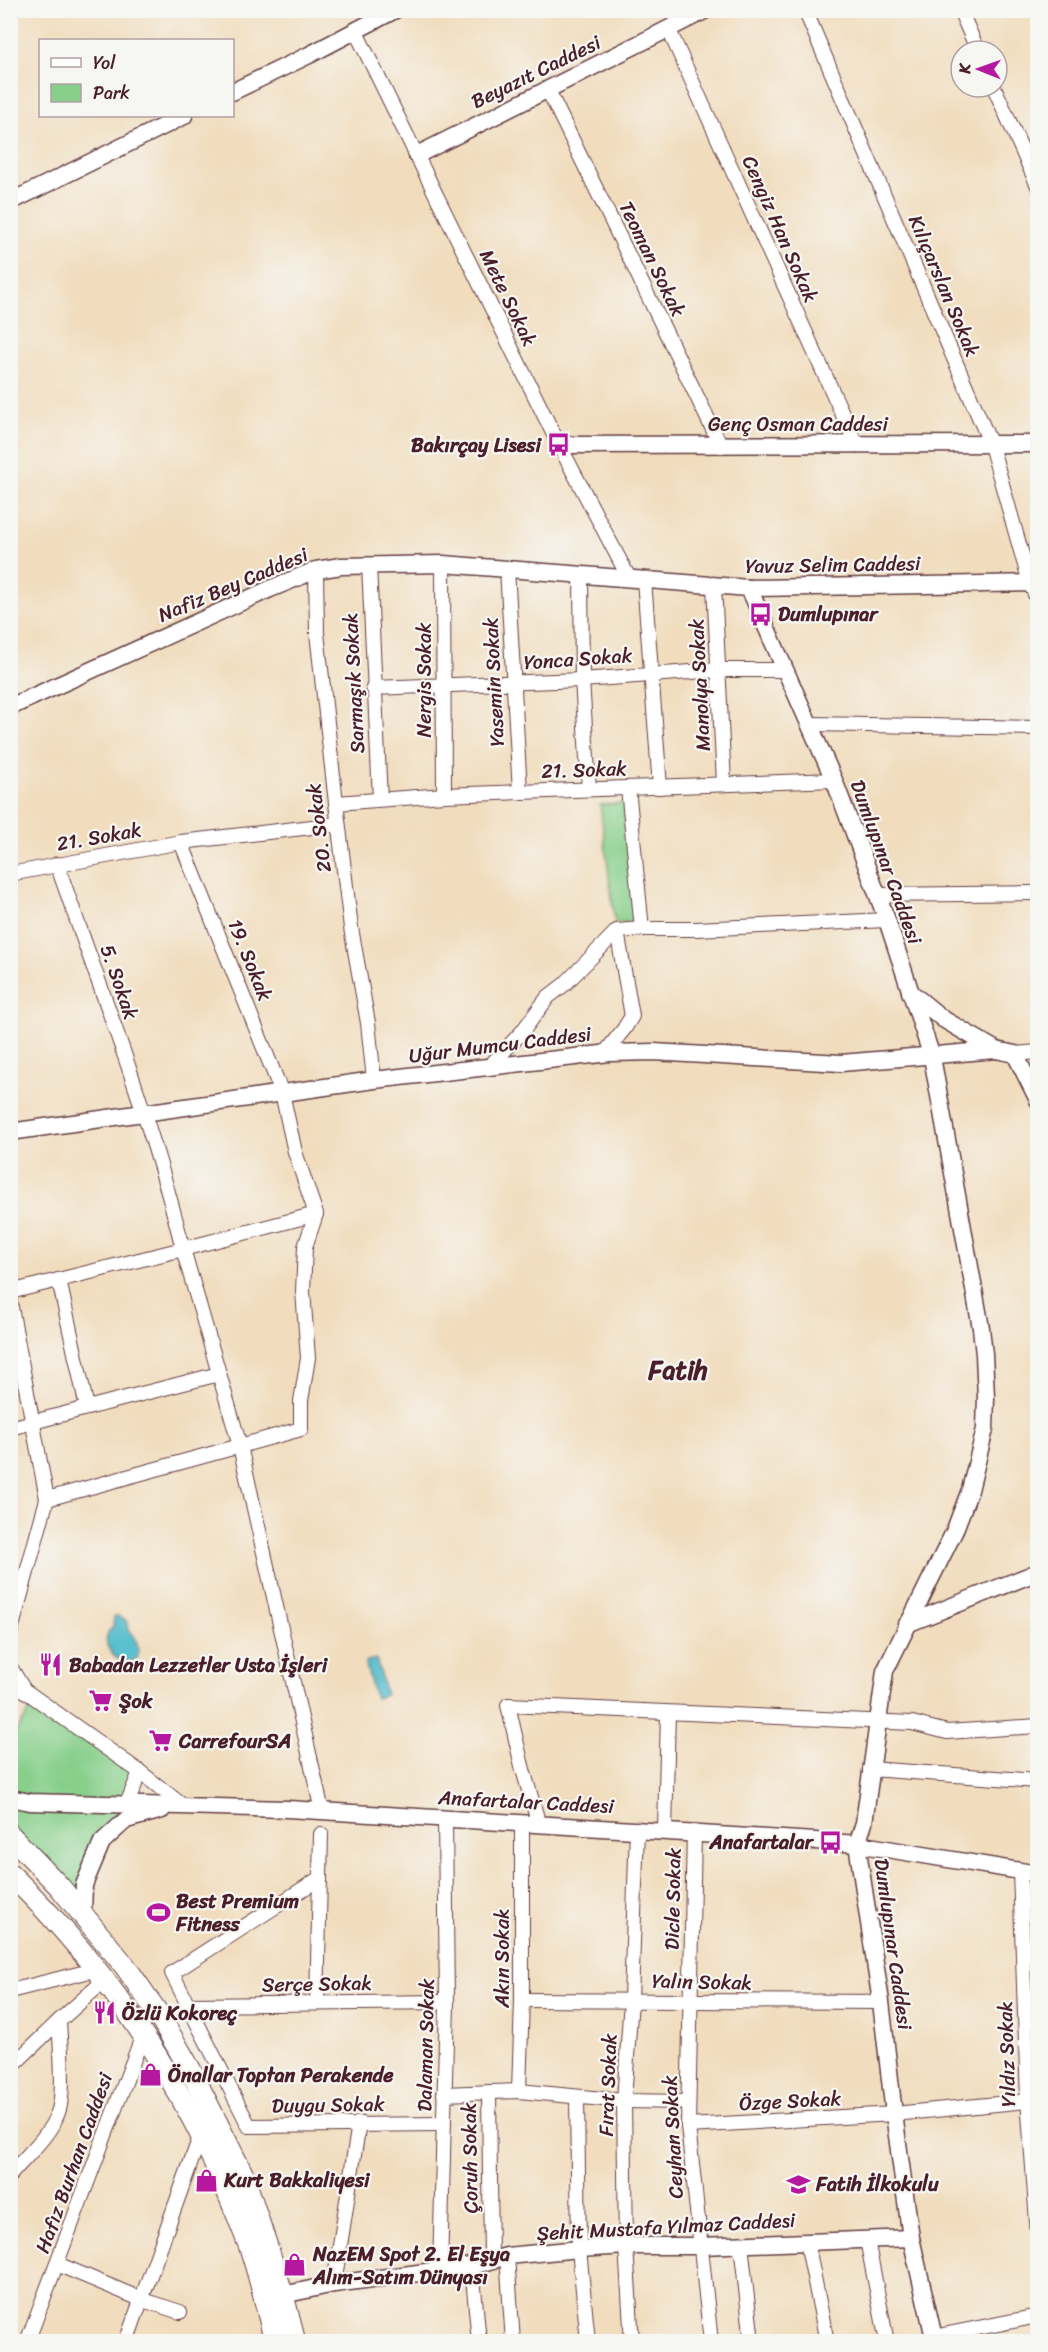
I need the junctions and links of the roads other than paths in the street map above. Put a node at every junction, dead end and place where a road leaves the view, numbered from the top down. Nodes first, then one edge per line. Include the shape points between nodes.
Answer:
1 (395, 10) edge
2 (706, 10) edge
3 (805, 10) edge
4 (960, 10) edge
5 (669, 30) junction
6 (356, 32) junction
7 (973, 39) edge
8 (548, 90) junction
9 (234, 91) edge
10 (999, 99) edge
11 (182, 117) edge
12 (417, 155) junction
13 (1038, 186) edge
14 (10, 202) edge
15 (856, 444) junction
16 (1038, 444) edge
17 (559, 445) junction
18 (991, 445) junction
19 (721, 446) junction
20 (443, 564) junction
21 (369, 565) junction
22 (507, 569) junction
23 (316, 570) junction
24 (581, 574) junction
25 (637, 579) junction
26 (1034, 583) edge
27 (714, 585) junction
28 (749, 588) junction
29 (1038, 601) edge
30 (718, 670) junction
31 (785, 670) junction
32 (651, 674) junction
33 (582, 680) junction
34 (514, 683) junction
35 (444, 686) junction
36 (373, 688) junction
37 (10, 707) edge
38 (810, 724) junction
39 (1038, 728) edge
40 (834, 780) junction
41 (724, 783) junction
42 (660, 787) junction
43 (628, 788) junction
44 (589, 789) junction
45 (520, 792) junction
46 (444, 795) junction
47 (380, 799) junction
48 (336, 803) junction
49 (338, 824) junction
50 (181, 842) junction
51 (57, 864) junction
52 (10, 874) edge
53 (1038, 893) edge
54 (877, 895) junction
55 (887, 920) junction
56 (642, 929) junction
57 (617, 931) junction
58 (910, 992) junction
59 (996, 1050) junction
60 (1038, 1052) edge
61 (604, 1054) junction
62 (1015, 1054) junction
63 (932, 1057) junction
64 (488, 1068) junction
65 (374, 1080) junction
66 (282, 1093) junction
67 (1038, 1100) edge
68 (143, 1112) junction
69 (10, 1132) edge
70 (316, 1214) junction
71 (183, 1249) junction
72 (59, 1280) junction
73 (10, 1292) edge
74 (10, 1302) edge
75 (219, 1374) junction
76 (87, 1408) junction
77 (32, 1424) junction
78 (10, 1428) edge
79 (240, 1446) junction
80 (47, 1499) junction
81 (1038, 1572) edge
82 (907, 1624) junction
83 (10, 1634) edge
84 (10, 1667) edge
85 (10, 1681) edge
86 (24, 1690) junction
87 (668, 1713) junction
88 (877, 1721) junction
89 (1038, 1726) edge
90 (870, 1769) junction
91 (140, 1772) junction
92 (1038, 1781) edge
93 (10, 1798) edge
94 (30, 1802) junction
95 (127, 1804) junction
96 (10, 1805) edge
97 (182, 1805) junction
98 (322, 1811) junction
99 (445, 1819) junction
100 (530, 1825) junction
101 (638, 1829) junction
102 (665, 1831) junction
103 (694, 1832) junction
104 (321, 1833) dead end
105 (10, 1834) edge
106 (857, 1844) junction
107 (1020, 1870) junction
108 (10, 1874) edge
109 (1038, 1874) edge
110 (320, 1878) junction
111 (83, 1914) junction
112 (102, 1974) junction
113 (10, 1991) edge
114 (522, 2000) junction
115 (632, 2000) junction
116 (447, 2002) junction
117 (690, 2002) junction
118 (881, 2002) junction
119 (317, 2003) junction
120 (188, 2006) junction
121 (59, 2020) junction
122 (144, 2032) junction
123 (10, 2068) edge
124 (519, 2091) junction
125 (489, 2092) junction
126 (444, 2094) junction
127 (577, 2097) junction
128 (1033, 2100) edge
129 (624, 2101) junction
130 (688, 2102) junction
131 (894, 2114) junction
132 (359, 2123) junction
133 (444, 2124) junction
134 (688, 2126) junction
135 (201, 2134) junction
136 (10, 2175) edge
137 (1038, 2236) edge
138 (911, 2238) junction
139 (867, 2240) junction
140 (807, 2242) junction
141 (741, 2244) junction
142 (626, 2246) junction
143 (701, 2246) junction
144 (579, 2249) junction
145 (499, 2258) junction
146 (57, 2264) junction
147 (472, 2266) junction
148 (440, 2271) junction
149 (334, 2284) junction
150 (283, 2295) junction
151 (142, 2300) junction
152 (180, 2312) dead end
153 (1038, 2316) edge
154 (934, 2339) edge
155 (27, 2342) edge
156 (126, 2342) edge
157 (275, 2342) edge
158 (295, 2342) edge
159 (479, 2342) edge
160 (513, 2342) edge
161 (588, 2342) edge
162 (632, 2342) edge
163 (711, 2342) edge
164 (752, 2342) edge
165 (827, 2342) edge
166 (887, 2342) edge

1 - 6 street
2 - 5 street, Beyazıt Caddesi
3 - 18 street, Kılıçarslan Sokak
4 - 7 street
5 - 8 street, Beyazıt Caddesi
5 - 15 street, Cengiz Han Sokak
6 - 9 street
6 - 12 street, Mete Sokak
8 - 12 street, Beyazıt Caddesi
8 - 19 street, Teoman Sokak
10 - 13 street
11 - 14 street
12 - 17 street, Mete Sokak
15 - 18 street, Genç Osman Caddesi
15 - 19 street, Genç Osman Caddesi
16 - 18 street, Genç Osman Caddesi
17 - 19 street, Genç Osman Caddesi
17 - 25 street, Mete Sokak
18 - 26 street, Kılıçarslan Sokak
20 - 21 street, Nafiz Bey Caddesi
20 - 22 street, Nafiz Bey Caddesi
20 - 35 street, Nergis Sokak
21 - 23 street, Nafiz Bey Caddesi
21 - 36 street, Sarmaşık Sokak
22 - 24 street, Nafiz Bey Caddesi
22 - 34 street, Yasemin Sokak
23 - 37 street, Nafiz Bey Caddesi
23 - 48 street, 20. Sokak via 318,633
24 - 25 street, Nafiz Bey Caddesi
24 - 33 street
25 - 27 street, Yavuz Selim Caddesi
25 - 32 street
26 - 28 street, Yavuz Selim Caddesi
26 - 29 street, Kılıçarslan Sokak
27 - 28 street, Yavuz Selim Caddesi
27 - 30 street, Manolya Sokak
28 - 31 street, Dumlupınar Caddesi
30 - 31 street, Yonca Sokak
30 - 32 street, Yonca Sokak
30 - 41 street, Manolya Sokak
31 - 38 street, Dumlupınar Caddesi
32 - 33 street, Yonca Sokak
32 - 42 street
33 - 34 street, Yonca Sokak
33 - 44 street
34 - 35 street, Yonca Sokak
34 - 45 street, Yasemin Sokak
35 - 36 street, Yonca Sokak
35 - 46 street, Nergis Sokak
36 - 47 street, Sarmaşık Sokak
38 - 39 street
38 - 40 street, Dumlupınar Caddesi
40 - 41 street, 21. Sokak
40 - 54 street, Dumlupınar Caddesi
41 - 42 street, 21. Sokak
42 - 43 street, 21. Sokak
43 - 44 street, 21. Sokak
43 - 56 street
44 - 45 street, 21. Sokak
45 - 46 street, 21. Sokak
46 - 47 street, 21. Sokak
47 - 48 street, 21. Sokak
48 - 49 street, 20. Sokak
49 - 50 street, 21. Sokak
49 - 65 street, 20. Sokak
50 - 51 street, 21. Sokak
50 - 66 street, 19. Sokak
51 - 52 street, 21. Sokak
51 - 68 street, 5. Sokak
53 - 54 street
54 - 55 street, Dumlupınar Caddesi
55 - 56 street
55 - 58 street, Dumlupınar Caddesi
56 - 57 street
57 - 61 street via 632,1016
57 - 64 street via 548,997
58 - 59 street via 943,1019
58 - 63 street, Dumlupınar Caddesi
59 - 62 street
59 - 63 street, Uğur Mumcu Caddesi
60 - 62 street
61 - 63 street, Uğur Mumcu Caddesi via 654,1052 841,1063
61 - 64 street, Uğur Mumcu Caddesi
62 - 67 street
63 - 82 street, Dumlupınar Caddesi via 981,1328 985,1429 970,1490 954,1532
64 - 65 street, Uğur Mumcu Caddesi
65 - 66 street, Uğur Mumcu Caddesi
66 - 68 street, Uğur Mumcu Caddesi
66 - 70 street, 19. Sokak via 295,1152
68 - 69 street, Uğur Mumcu Caddesi
68 - 71 street, 5. Sokak
70 - 71 street
70 - 79 street via 305,1247 303,1291 308,1358 301,1429
71 - 72 street
71 - 75 street, 5. Sokak
72 - 73 street
72 - 76 street
74 - 77 street
75 - 76 street
75 - 79 street, 5. Sokak
76 - 77 street
77 - 78 street
77 - 80 street
79 - 80 street
79 - 98 street, 5. Sokak
80 - 83 street
81 - 82 street
82 - 88 street, Dumlupınar Caddesi via 885,1671
84 - 86 street
85 - 86 street
86 - 91 street
87 - 88 street
87 - 100 street, Akın Sokak via 508,1705
87 - 102 street
88 - 89 street via 912,1723 947,1732
88 - 90 street, Dumlupınar Caddesi
90 - 92 street
90 - 106 street, Dumlupınar Caddesi via 864,1823
91 - 95 street
91 - 97 street
93 - 94 street, Anafartalar Caddesi
94 - 95 street, Anafartalar Caddesi
94 - 96 street
95 - 97 street, Anafartalar Caddesi
97 - 98 street, Anafartalar Caddesi
97 - 111 street via 126,1820 102,1842 84,1885
98 - 99 street, Anafartalar Caddesi
99 - 100 street, Anafartalar Caddesi
99 - 116 street, Dalaman Sokak
100 - 101 street, Anafartalar Caddesi
100 - 114 street, Akın Sokak
101 - 102 street, Anafartalar Caddesi
101 - 115 street, Fırat Sokak
102 - 103 street, Anafartalar Caddesi
103 - 106 street, Anafartalar Caddesi
103 - 117 street, Dicle Sokak
104 - 110 street
105 - 111 main road
106 - 107 street, Anafartalar Caddesi
106 - 118 street, Dumlupınar Caddesi
107 - 109 street, Anafartalar Caddesi
107 - 128 street, Yıldız Sokak
108 - 112 main road
110 - 119 street
110 - 120 street via 172,1973
111 - 150 main road via 159,2015 205,2098 244,2177
112 - 113 street
112 - 121 street
112 - 122 main road
114 - 115 street, Yalın Sokak
114 - 124 street, Akın Sokak
115 - 117 street, Yalın Sokak
115 - 129 street, Fırat Sokak
116 - 119 street, Serçe Sokak
116 - 126 street, Dalaman Sokak
117 - 118 street, Yalın Sokak
117 - 130 street, Ceyhan Sokak
118 - 131 street, Dumlupınar Caddesi
119 - 120 street, Serçe Sokak
120 - 132 street, Duygu Sokak via 249,2126
121 - 123 street
121 - 136 street via 58,2114
122 - 135 main road
122 - 146 street, Hafız Burhan Caddesi
124 - 125 street
124 - 127 street
125 - 126 street
125 - 145 street, Çoruh Sokak
126 - 133 street, Dalaman Sokak
127 - 129 street
127 - 144 street
128 - 131 street, Özge Sokak
128 - 137 street, Yıldız Sokak
129 - 130 street
129 - 142 street, Fırat Sokak
130 - 134 street, Ceyhan Sokak
131 - 134 street, Özge Sokak
131 - 138 street, Dumlupınar Caddesi
132 - 133 street, Duygu Sokak
132 - 149 street
133 - 148 street, Dalaman Sokak
134 - 143 street, Ceyhan Sokak
135 - 151 street
135 - 157 main road via 249,2247
138 - 139 street, Şehit Mustafa Yılmaz Caddesi
138 - 154 street, Dumlupınar Caddesi
139 - 140 street, Şehit Mustafa Yılmaz Caddesi
139 - 166 street
140 - 141 street, Şehit Mustafa Yılmaz Caddesi
140 - 165 street
141 - 143 street, Şehit Mustafa Yılmaz Caddesi
141 - 164 street
142 - 143 street, Şehit Mustafa Yılmaz Caddesi
142 - 144 street, Şehit Mustafa Yılmaz Caddesi
142 - 162 street, Fırat Sokak
143 - 163 street, Ceyhan Sokak
144 - 145 street, Şehit Mustafa Yılmaz Caddesi
144 - 161 street
145 - 147 street, Şehit Mustafa Yılmaz Caddesi
145 - 160 street, Çoruh Sokak
146 - 151 street
146 - 155 street, Hafız Burhan Caddesi
147 - 148 street, Şehit Mustafa Yılmaz Caddesi
147 - 159 street
148 - 149 street, Şehit Mustafa Yılmaz Caddesi
149 - 150 street, Şehit Mustafa Yılmaz Caddesi
150 - 158 main road
151 - 152 street
151 - 156 street
153 - 154 street

